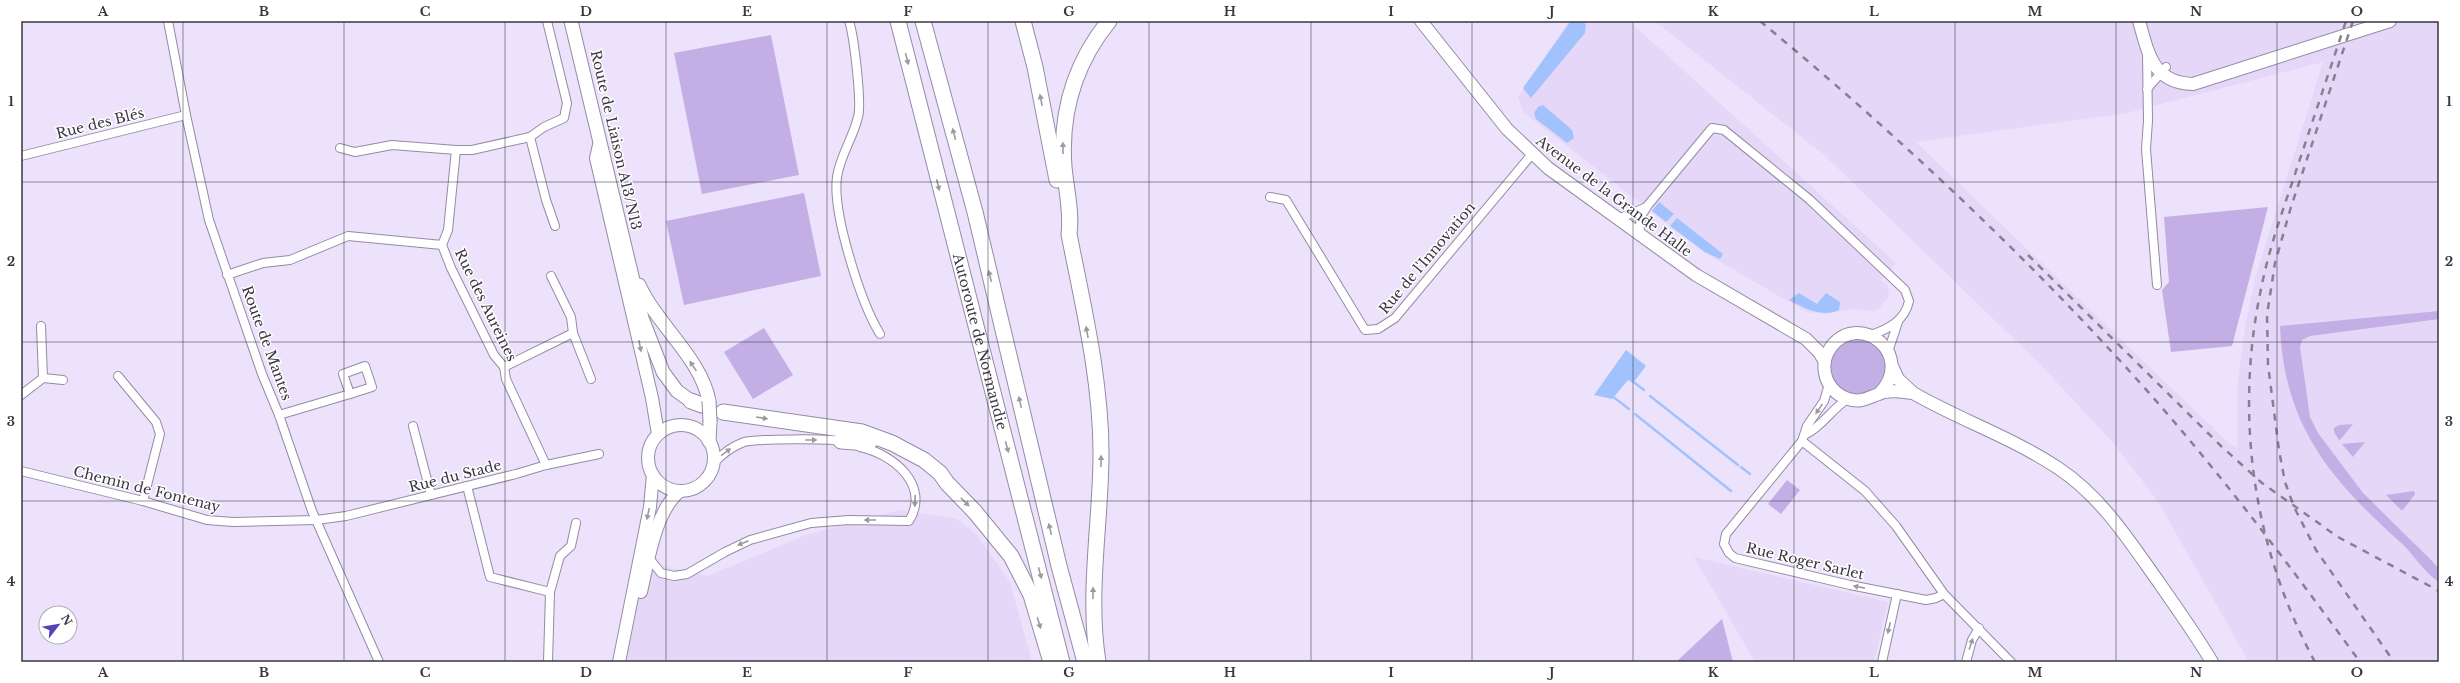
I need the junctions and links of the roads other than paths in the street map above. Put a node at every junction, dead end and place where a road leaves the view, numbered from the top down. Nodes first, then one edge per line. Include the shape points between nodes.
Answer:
1 (168, 21) edge
2 (547, 21) edge
3 (571, 21) edge
4 (849, 21) edge
5 (898, 21) edge
6 (923, 21) edge
7 (1024, 21) edge
8 (1109, 21) edge
9 (1421, 21) edge
10 (2139, 21) edge
11 (2146, 21) edge
12 (2390, 21) edge
13 (2147, 52) junction
14 (2164, 70) junction
15 (2147, 89) junction
16 (186, 115) junction
17 (530, 137) junction
18 (600, 145) junction
19 (340, 148) dead end
20 (456, 150) junction
21 (1532, 154) junction
22 (21, 156) edge
23 (1270, 197) dead end
24 (1648, 205) junction
25 (1618, 219) junction
26 (555, 226) dead end
27 (1069, 234) junction
28 (1639, 235) junction
29 (442, 245) junction
30 (630, 267) junction
31 (228, 275) junction
32 (551, 276) dead end
33 (2157, 285) dead end
34 (1899, 320) junction
35 (41, 326) dead end
36 (573, 332) junction
37 (880, 334) dead end
38 (1871, 335) junction
39 (1806, 339) junction
40 (1838, 340) junction
41 (1888, 352) junction
42 (1825, 362) junction
43 (1892, 366) junction
44 (504, 367) junction
45 (118, 376) dead end
46 (42, 378) junction
47 (591, 378) dead end
48 (63, 380) dead end
49 (1829, 384) junction
50 (1913, 393) junction
51 (350, 394) dead end
52 (1879, 394) junction
53 (21, 395) edge
54 (1848, 399) junction
55 (701, 402) junction
56 (723, 412) dead end
57 (280, 415) junction
58 (413, 426) dead end
59 (658, 434) junction
60 (1804, 437) junction
61 (709, 441) junction
62 (841, 441) junction
63 (599, 454) dead end
64 (714, 463) junction
65 (546, 465) junction
66 (21, 470) edge
67 (653, 475) junction
68 (946, 483) junction
69 (467, 486) junction
70 (680, 491) junction
71 (431, 494) junction
72 (143, 502) junction
73 (316, 520) junction
74 (576, 522) dead end
75 (649, 558) junction
76 (550, 592) junction
77 (1897, 594) junction
78 (1944, 594) junction
79 (1979, 628) junction
80 (379, 662) edge
81 (548, 662) edge
82 (619, 662) edge
83 (626, 662) edge
84 (1051, 662) edge
85 (1062, 662) edge
86 (1085, 662) edge
87 (1098, 662) edge
88 (1882, 662) edge
89 (1966, 662) edge
90 (2011, 662) edge
91 (2212, 662) edge

1 - 16 street, Route de Mantes
2 - 17 street via 567,110 560,121 544,127
3 - 18 main road, Route de Liaison A13/N13
4 - 37 street via 853,39 859,115 852,138 843,154 837,178 838,205 861,296
5 -> 85 highway, Autoroute de Normandie
86 -> 6 highway, Autoroute de Normandie via 1059,566 975,212
27 -> 7 highway
27 -> 8 highway via 1071,219 1063,148 1065,115 1073,83 1087,50
9 - 21 street, Avenue de la Grande Halle via 1487,105
10 - 13 street
11 - 14 street via 2152,47
12 - 14 street via 2211,78 2186,76
13 - 14 street
13 - 15 street
14 - 15 street
15 - 33 street via 2146,149
16 - 22 street, Rue des Blés
16 - 31 street, Route de Mantes via 205,206
17 - 20 street via 472,150
17 - 26 street
18 - 30 main road, Route de Liaison A13/N13
18 -> 59 street via 596,158 652,398
19 - 20 street via 355,152 392,145
20 - 29 street, Rue des Aureines via 448,230
21 - 23 street, Rue de l'Innovation via 1395,318 1378,330 1365,330 1286,200
21 - 25 street, Avenue de la Grande Halle
24 - 25 street via 1639,212
24 - 28 street via 1641,216
24 - 34 street via 1708,131 1712,128 1724,130 1809,199 1905,290 1909,301 1905,313
25 - 28 street, Avenue de la Grande Halle
87 -> 27 highway via 1093,610 1101,474 1100,413 1095,370
28 - 39 street, Avenue de la Grande Halle via 1696,275
29 - 31 street via 348,236 290,260 263,263
29 - 44 street, Rue des Aureines via 494,354
55 -> 30 main road via 704,382 650,307
30 - 55 main road via 640,312 660,365 670,384
31 - 57 street, Route de Mantes via 262,374
32 - 36 street via 571,317
34 - 38 street via 1888,329
34 - 41 street
35 - 46 street
36 - 44 street
36 - 47 street
38 - 40 street via 1854,333
38 - 41 street via 1880,341
39 - 40 street, Avenue de la Grande Halle via 1825,342
39 - 42 street, Avenue de la Grande Halle
40 - 42 street via 1829,349
41 - 43 street
42 - 49 street
43 - 50 street via 1898,379
43 - 52 street via 1889,381
44 - 65 street, Rue des Aureines via 506,379
45 - 72 street via 156,422 160,434
46 - 48 street
46 - 53 street
49 - 54 street
49 -> 60 street via 1824,401 1807,426
50 - 52 street via 1896,391
50 - 91 street via 2042,458 2084,488 2118,525 2190,626
51 - 57 street
52 - 54 street via 1864,400
54 - 60 street via 1837,405
55 - 61 main road, bridge via 710,422
56 -> 68 highway via 862,432 924,460
57 - 73 street, Route de Mantes
58 - 71 street
59 - 61 street via 671,427 685,426 699,431
59 - 67 street via 648,456
77 -> 60 street, Rue Roger Sarlet via 1735,558 1729,553 1724,544 1726,534
60 - 78 street via 1865,491 1896,526
61 - 64 street
64 -> 62 street via 741,444 758,440
62 - 68 highway via 879,446 921,464
62 -> 75 street via 881,454 913,481 916,499 909,521 829,521 788,528 738,545 681,576 660,573
63 - 65 street, Rue du Stade
64 - 70 street via 705,481 694,489
65 - 69 street, Rue du Stade
66 - 72 street, Chemin de Fontenay
67 - 70 street via 662,485
67 -> 82 street via 650,507
68 -> 84 highway via 992,532 1022,575 1031,595
69 - 71 street, Rue du Stade
69 - 76 street via 490,577
70 - 75 street via 667,507
71 - 73 street, Rue du Stade via 346,516
72 - 73 street, Chemin de Fontenay via 207,520
73 - 80 street, Route de Mantes
74 - 76 street via 571,546 560,556
75 - 83 street
76 - 81 street
77 - 78 street, Rue Roger Sarlet via 1926,600
77 -> 88 street
78 - 79 street
89 -> 79 street via 1972,640
79 - 90 street

